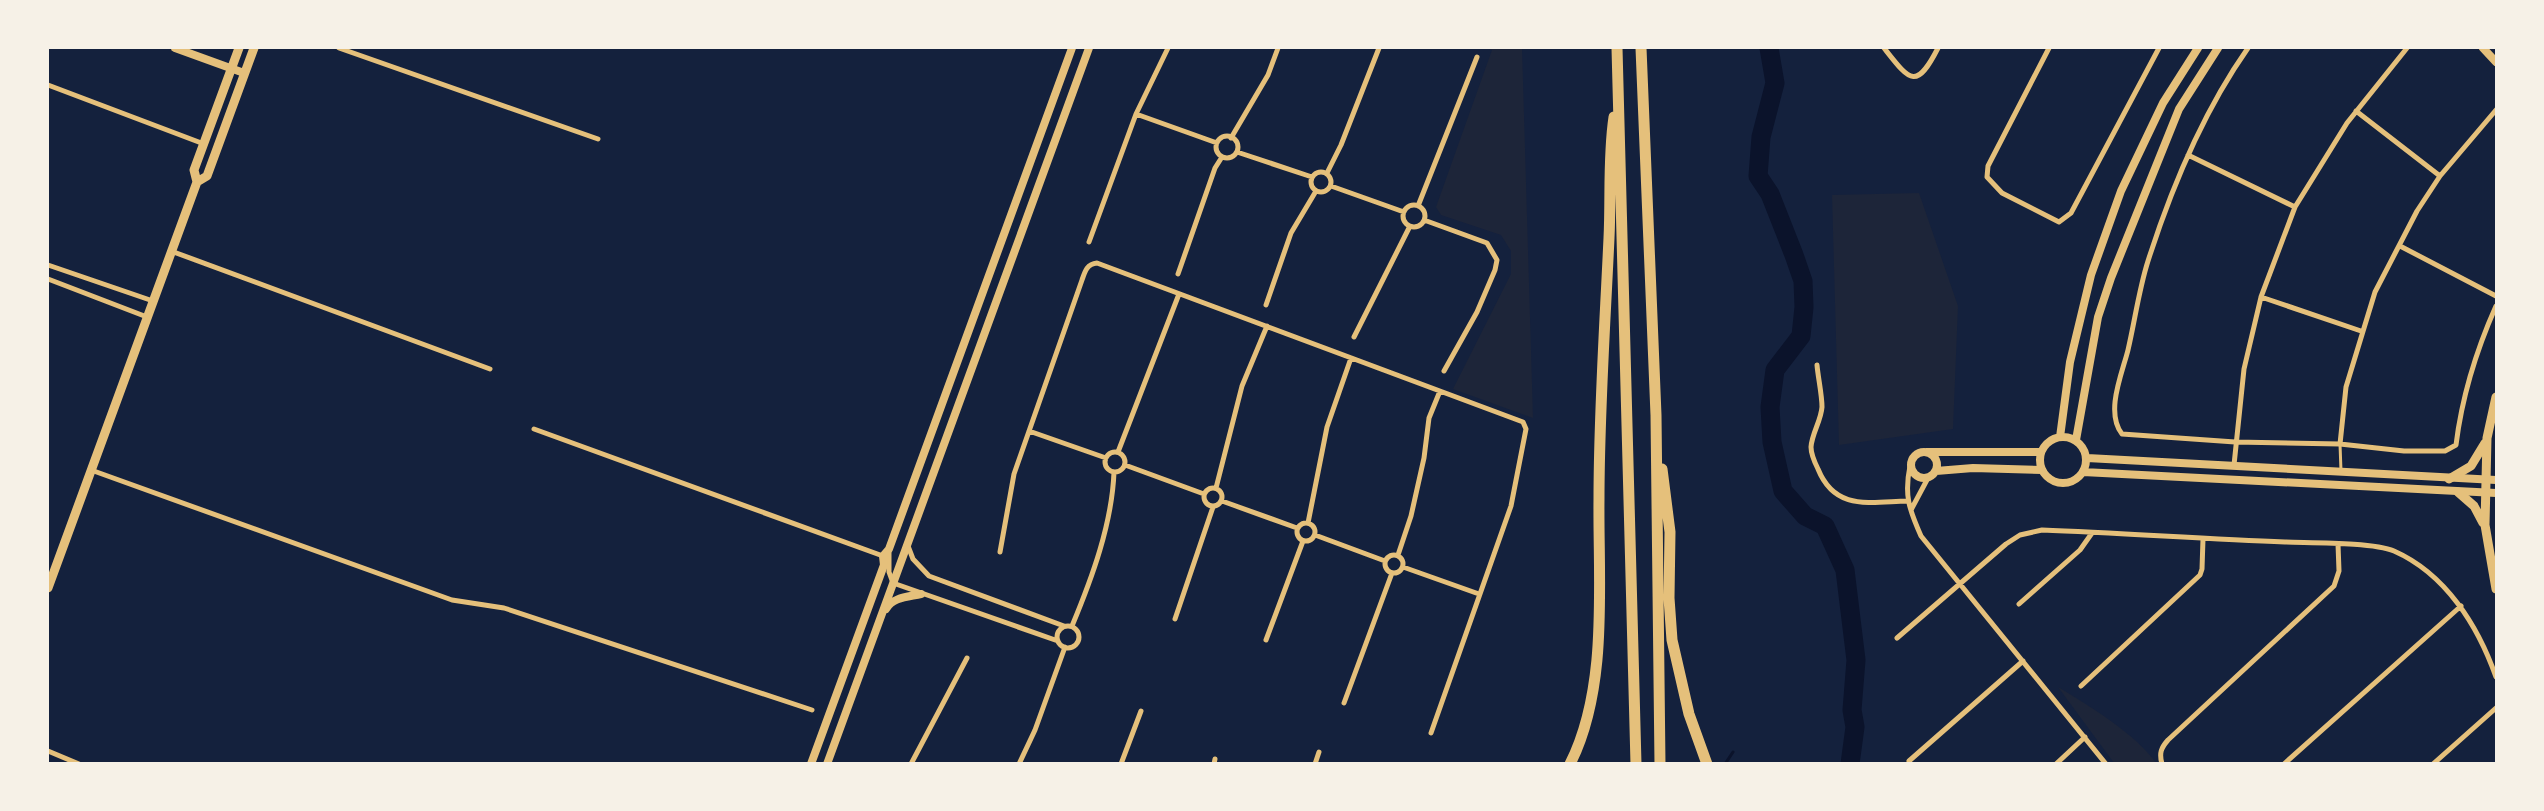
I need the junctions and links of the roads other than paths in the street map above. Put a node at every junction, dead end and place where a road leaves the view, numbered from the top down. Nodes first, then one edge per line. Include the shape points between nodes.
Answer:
1 (175, 48) edge
2 (239, 48) edge
3 (254, 48) edge
4 (339, 48) edge
5 (1072, 48) edge
6 (1089, 48) edge
7 (1168, 48) edge
8 (1278, 48) edge
9 (1379, 48) edge
10 (1617, 48) edge
11 (1641, 48) edge
12 (1884, 48) edge
13 (1938, 48) edge
14 (2049, 48) edge
15 (2159, 48) edge
16 (2198, 48) edge
17 (2218, 48) edge
18 (2248, 48) edge
19 (2407, 48) edge
20 (2483, 48) edge
21 (1477, 58) dead end
22 (2496, 62) edge
23 (231, 68) junction
24 (244, 73) junction
25 (48, 85) edge
26 (1618, 91) junction
27 (2496, 110) edge
28 (2356, 111) junction
29 (1136, 114) junction
30 (1232, 138) junction
31 (598, 139) dead end
32 (1217, 143) junction
33 (204, 144) junction
34 (1237, 152) junction
35 (2188, 155) junction
36 (1222, 157) junction
37 (1327, 173) junction
38 (2440, 176) junction
39 (1312, 177) junction
40 (197, 182) junction
41 (1331, 186) junction
42 (1316, 191) junction
43 (1418, 206) junction
44 (2295, 207) junction
45 (1404, 212) junction
46 (1424, 220) junction
47 (1410, 226) junction
48 (1089, 242) dead end
49 (2400, 246) junction
50 (171, 251) junction
51 (48, 265) edge
52 (1178, 274) dead end
53 (48, 279) edge
54 (1179, 294) junction
55 (2496, 296) edge
56 (2261, 297) junction
57 (153, 301) junction
58 (1266, 305) dead end
59 (2496, 306) edge
60 (147, 317) junction
61 (1266, 326) junction
62 (2362, 331) junction
63 (1354, 336) dead end
64 (1351, 358) junction
65 (1818, 364) dead end
66 (490, 369) dead end
67 (1444, 371) dead end
68 (1440, 391) junction
69 (2496, 396) edge
70 (1656, 415) junction
71 (534, 429) dead end
72 (1029, 431) junction
73 (2060, 437) junction
74 (2487, 438) junction
75 (2076, 440) junction
76 (2235, 442) junction
77 (2340, 444) junction
78 (1118, 452) junction
79 (1927, 452) junction
80 (2041, 452) junction
81 (1106, 458) junction
82 (2087, 458) junction
83 (1125, 465) junction
84 (2234, 465) junction
85 (1910, 466) junction
86 (91, 470) junction
87 (2042, 470) junction
88 (1936, 471) junction
89 (1114, 472) junction
90 (2083, 472) junction
91 (2341, 472) junction
92 (1928, 478) junction
93 (2449, 479) junction
94 (2487, 480) junction
95 (2496, 480) edge
96 (1216, 488) junction
97 (2458, 492) junction
98 (2496, 492) edge
99 (2486, 493) junction
100 (1204, 494) junction
101 (1222, 501) junction
102 (1907, 501) junction
103 (1213, 506) junction
104 (1910, 510) junction
105 (1308, 522) junction
106 (2485, 525) junction
107 (914, 526) junction
108 (1297, 528) junction
109 (2092, 533) junction
110 (1315, 535) junction
111 (2202, 538) junction
112 (1303, 540) junction
113 (2338, 544) junction
114 (889, 549) junction
115 (1000, 552) dead end
116 (1398, 555) junction
117 (883, 556) junction
118 (1385, 561) junction
119 (1403, 567) junction
120 (1392, 573) junction
121 (50, 574) edge
122 (893, 583) junction
123 (1960, 584) junction
124 (48, 588) edge
125 (2496, 589) edge
126 (921, 594) junction
127 (1479, 594) junction
128 (2019, 604) dead end
129 (2461, 606) junction
130 (880, 618) junction
131 (1176, 619) dead end
132 (1064, 626) junction
133 (1072, 626) junction
134 (1898, 638) dead end
135 (1266, 640) dead end
136 (1058, 641) junction
137 (1065, 648) junction
138 (966, 658) dead end
139 (2023, 661) junction
140 (2496, 677) edge
141 (2081, 686) dead end
142 (1344, 702) dead end
143 (2496, 708) edge
144 (812, 710) dead end
145 (1141, 711) dead end
146 (1431, 733) dead end
147 (2085, 737) junction
148 (48, 751) edge
149 (1319, 752) dead end
150 (1909, 761) dead end
151 (78, 764) edge
152 (811, 764) edge
153 (827, 764) edge
154 (911, 764) edge
155 (1019, 764) edge
156 (1122, 764) edge
157 (1316, 764) edge
158 (1570, 764) edge
159 (1636, 764) edge
160 (1660, 764) edge
161 (1707, 764) edge
162 (2056, 764) edge
163 (2106, 764) edge
164 (2162, 764) edge
165 (2284, 764) edge
166 (2433, 764) edge

1 - 23 street
2 - 23 main road
3 - 24 main road
4 - 31 street
5 - 114 street
6 - 107 street
7 - 29 street
8 - 30 street via 1268,75
9 - 37 street
10 - 26 highway
11 - 70 highway
12 - 13 street via 1905,74 1912,77 1920,76 1927,69
14 - 15 street via 1988,166 1987,177 2002,193 2059,222 2065,219
16 - 73 street via 2163,103 2121,191 2094,266 2070,362
17 - 75 street via 2179,109 2111,278 2098,317
18 - 35 street via 2214,103
19 - 28 street
20 - 22 street
21 - 43 street
23 - 24 street
23 - 33 main road
24 - 40 main road via 207,176
25 - 33 street
26 - 158 highway via 1611,138 1611,204 1600,425 1596,663 1588,718
26 - 159 highway
27 - 38 street
28 - 38 street
28 - 44 street
29 - 32 street
29 - 48 street
30 - 32 street via 1222,138
30 - 34 street
32 - 36 street via 1216,150
33 - 40 main road via 194,170
34 - 36 street via 1232,157
34 - 39 street
35 - 44 street
35 - 76 street via 2148,262 2115,421 2122,434
36 - 52 street via 1215,168
37 - 39 street via 1318,172
37 - 41 street via 1332,180
38 - 49 street via 2417,211
39 - 42 street
40 - 50 main road
41 - 42 street via 1325,192
41 - 45 street
42 - 58 street via 1291,233
43 - 45 street via 1409,206
43 - 46 street via 1423,210
44 - 56 street
45 - 47 street via 1403,218
46 - 47 street via 1420,225
46 - 67 street via 1487,243 1497,260 1496,270 1477,312
47 - 63 street
49 - 55 street
49 - 62 street via 2375,292
50 - 57 main road
50 - 66 street
51 - 57 street
53 - 60 street
54 - 61 street
54 - 72 street via 1097,263 1089,266
54 - 78 street
56 - 62 street
56 - 76 street via 2244,369
57 - 60 main road
59 - 77 street via 2480,343 2461,407 2453,449 2404,451
60 - 86 main road
61 - 64 street
61 - 96 street via 1242,386
62 - 77 street via 2346,388
64 - 68 street
64 - 105 street via 1327,427
65 - 102 street via 1821,418 1813,434 1811,450 1825,485 1837,496 1855,501
68 - 116 street via 1429,418 1411,516
68 - 127 street via 1526,425 1511,506
69 - 74 main road
70 - 160 highway
70 - 161 highway via 1670,532 1672,640 1689,714
71 - 117 street
72 - 81 street
72 - 115 street via 1014,474
73 - 75 street
73 - 80 street via 2048,442
74 - 93 main road via 2471,466
74 - 94 main road
75 - 82 street
76 - 77 street
76 - 84 street
77 - 91 lane
78 - 81 street
78 - 83 street via 1123,455
79 - 80 street
79 - 85 street via 1915,455
79 - 88 street via 1936,460
80 - 87 street
81 - 89 street via 1107,467
82 - 84 street
82 - 90 street
83 - 89 street
83 - 100 street
84 - 91 street
85 - 92 street via 1918,477
85 - 102 street
86 - 121 main road
86 - 144 street via 452,600 504,608
87 - 88 street via 1973,468
87 - 90 street via 2052,480 2065,483 2078,478
88 - 92 street
89 - 133 street via 1113,491 1100,546
90 - 97 street
91 - 93 street
92 - 104 street
93 - 94 street
94 - 95 street
94 - 99 main road
96 - 100 street via 1208,489
96 - 101 street via 1222,493
97 - 99 street
97 - 106 main road via 2474,506
98 - 99 street
99 - 106 main road
100 - 103 street via 1205,502
101 - 103 street
101 - 108 street
102 - 104 street
103 - 131 street
104 - 123 street via 1921,536
105 - 108 street
105 - 110 street via 1315,529
106 - 125 main road
107 - 122 street
107 - 132 street via 908,543 909,551 929,576
108 - 112 street via 1298,537
109 - 111 street
109 - 123 street via 2042,530 2020,535 1989,557
109 - 128 street via 2080,550
110 - 112 street via 1308,541
110 - 118 street
111 - 113 street
111 - 141 street via 2200,575
112 - 135 street
113 - 129 street via 2393,550 2426,570
113 - 164 street via 2339,571 2334,586 2168,740 2162,747
114 - 117 street
114 - 122 street via 889,572
116 - 118 street via 1392,555
116 - 119 street
117 - 152 street via 884,565
118 - 120 street via 1387,570
119 - 120 street
119 - 127 street
120 - 142 street
121 - 124 main road
122 - 126 street
122 - 130 street
123 - 134 street
123 - 139 street
126 - 130 street via 889,603
126 - 136 street
127 - 146 street
129 - 140 street via 2485,646
129 - 165 street
130 - 153 street
132 - 133 street
132 - 136 street via 1059,631
133 - 137 street via 1079,633 1079,640 1075,646
136 - 137 street
137 - 155 street
138 - 154 street
139 - 147 street
139 - 150 street
143 - 166 street
145 - 156 street
147 - 162 street
147 - 163 street
148 - 151 street
149 - 157 street

